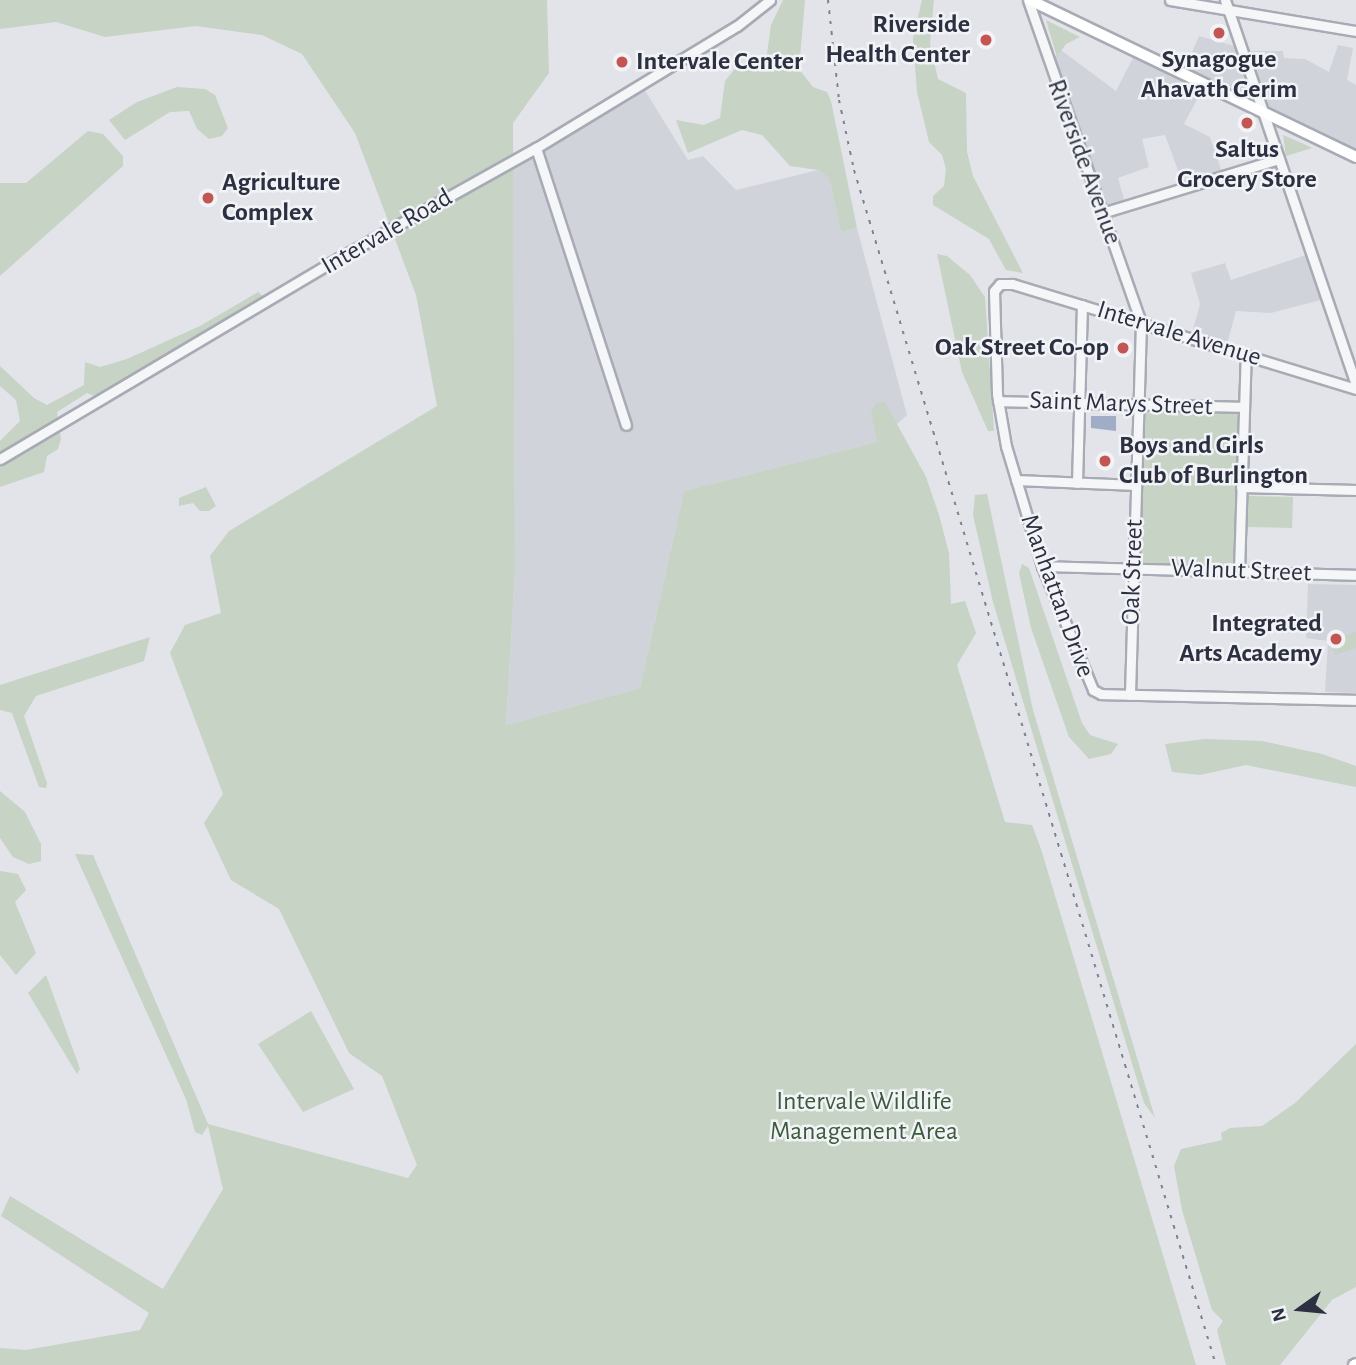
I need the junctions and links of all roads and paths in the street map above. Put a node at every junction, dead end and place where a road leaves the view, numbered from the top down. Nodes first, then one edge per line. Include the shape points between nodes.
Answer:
1 (770, 0) edge
2 (1029, 0) edge
3 (1170, 0) edge
4 (1227, 5) edge
5 (1356, 31) edge
6 (1263, 113) junction
7 (536, 148) junction
8 (1356, 157) edge
9 (1279, 159) junction
10 (1102, 213) junction
11 (1000, 284) joint
12 (1082, 305) junction
13 (1142, 323) junction
14 (1246, 354) junction
15 (1356, 387) edge
16 (998, 401) junction
17 (1079, 402) junction
18 (1138, 404) junction
19 (1244, 407) junction
20 (626, 425) dead end
21 (0, 459) edge
22 (1016, 481) junction
23 (1077, 483) junction
24 (1136, 485) junction
25 (1241, 487) junction
26 (1356, 490) edge
27 (1042, 566) junction
28 (1133, 568) junction
29 (1239, 571) junction
30 (1356, 575) edge
31 (1130, 695) junction
32 (1356, 700) edge

1 - 7 street, Intervale Road via 737,26
2 - 6 main road
2 - 10 street, Riverside Avenue
3 - 4 street
4 - 5 street
4 - 6 street
6 - 8 main road
6 - 9 street
7 - 20 street
7 - 21 street, Intervale Road via 339,258
9 - 10 street
9 - 15 street
10 - 13 street, Riverside Avenue
11 - 12 street, Intervale Avenue
11 - 16 street, Manhattan Drive via 993,298
12 - 13 street, Intervale Avenue
12 - 17 street
13 - 14 street, Intervale Avenue
13 - 18 street, Oak Street
14 - 15 street, Intervale Avenue
14 - 19 street
16 - 17 street, Saint Marys Street
16 - 22 street, Manhattan Drive
17 - 18 street, Saint Marys Street
17 - 23 street
18 - 19 street, Saint Marys Street
18 - 24 street, Oak Street
19 - 25 street
22 - 23 street
22 - 27 street, Manhattan Drive
23 - 24 street
24 - 28 street, Oak Street
25 - 26 street
25 - 29 street
27 - 28 street, Walnut Street
27 - 31 street, Manhattan Drive via 1091,687 1098,694
28 - 29 street, Walnut Street
28 - 31 street, Oak Street
29 - 30 street, Walnut Street
31 - 32 street, Manhattan Drive

